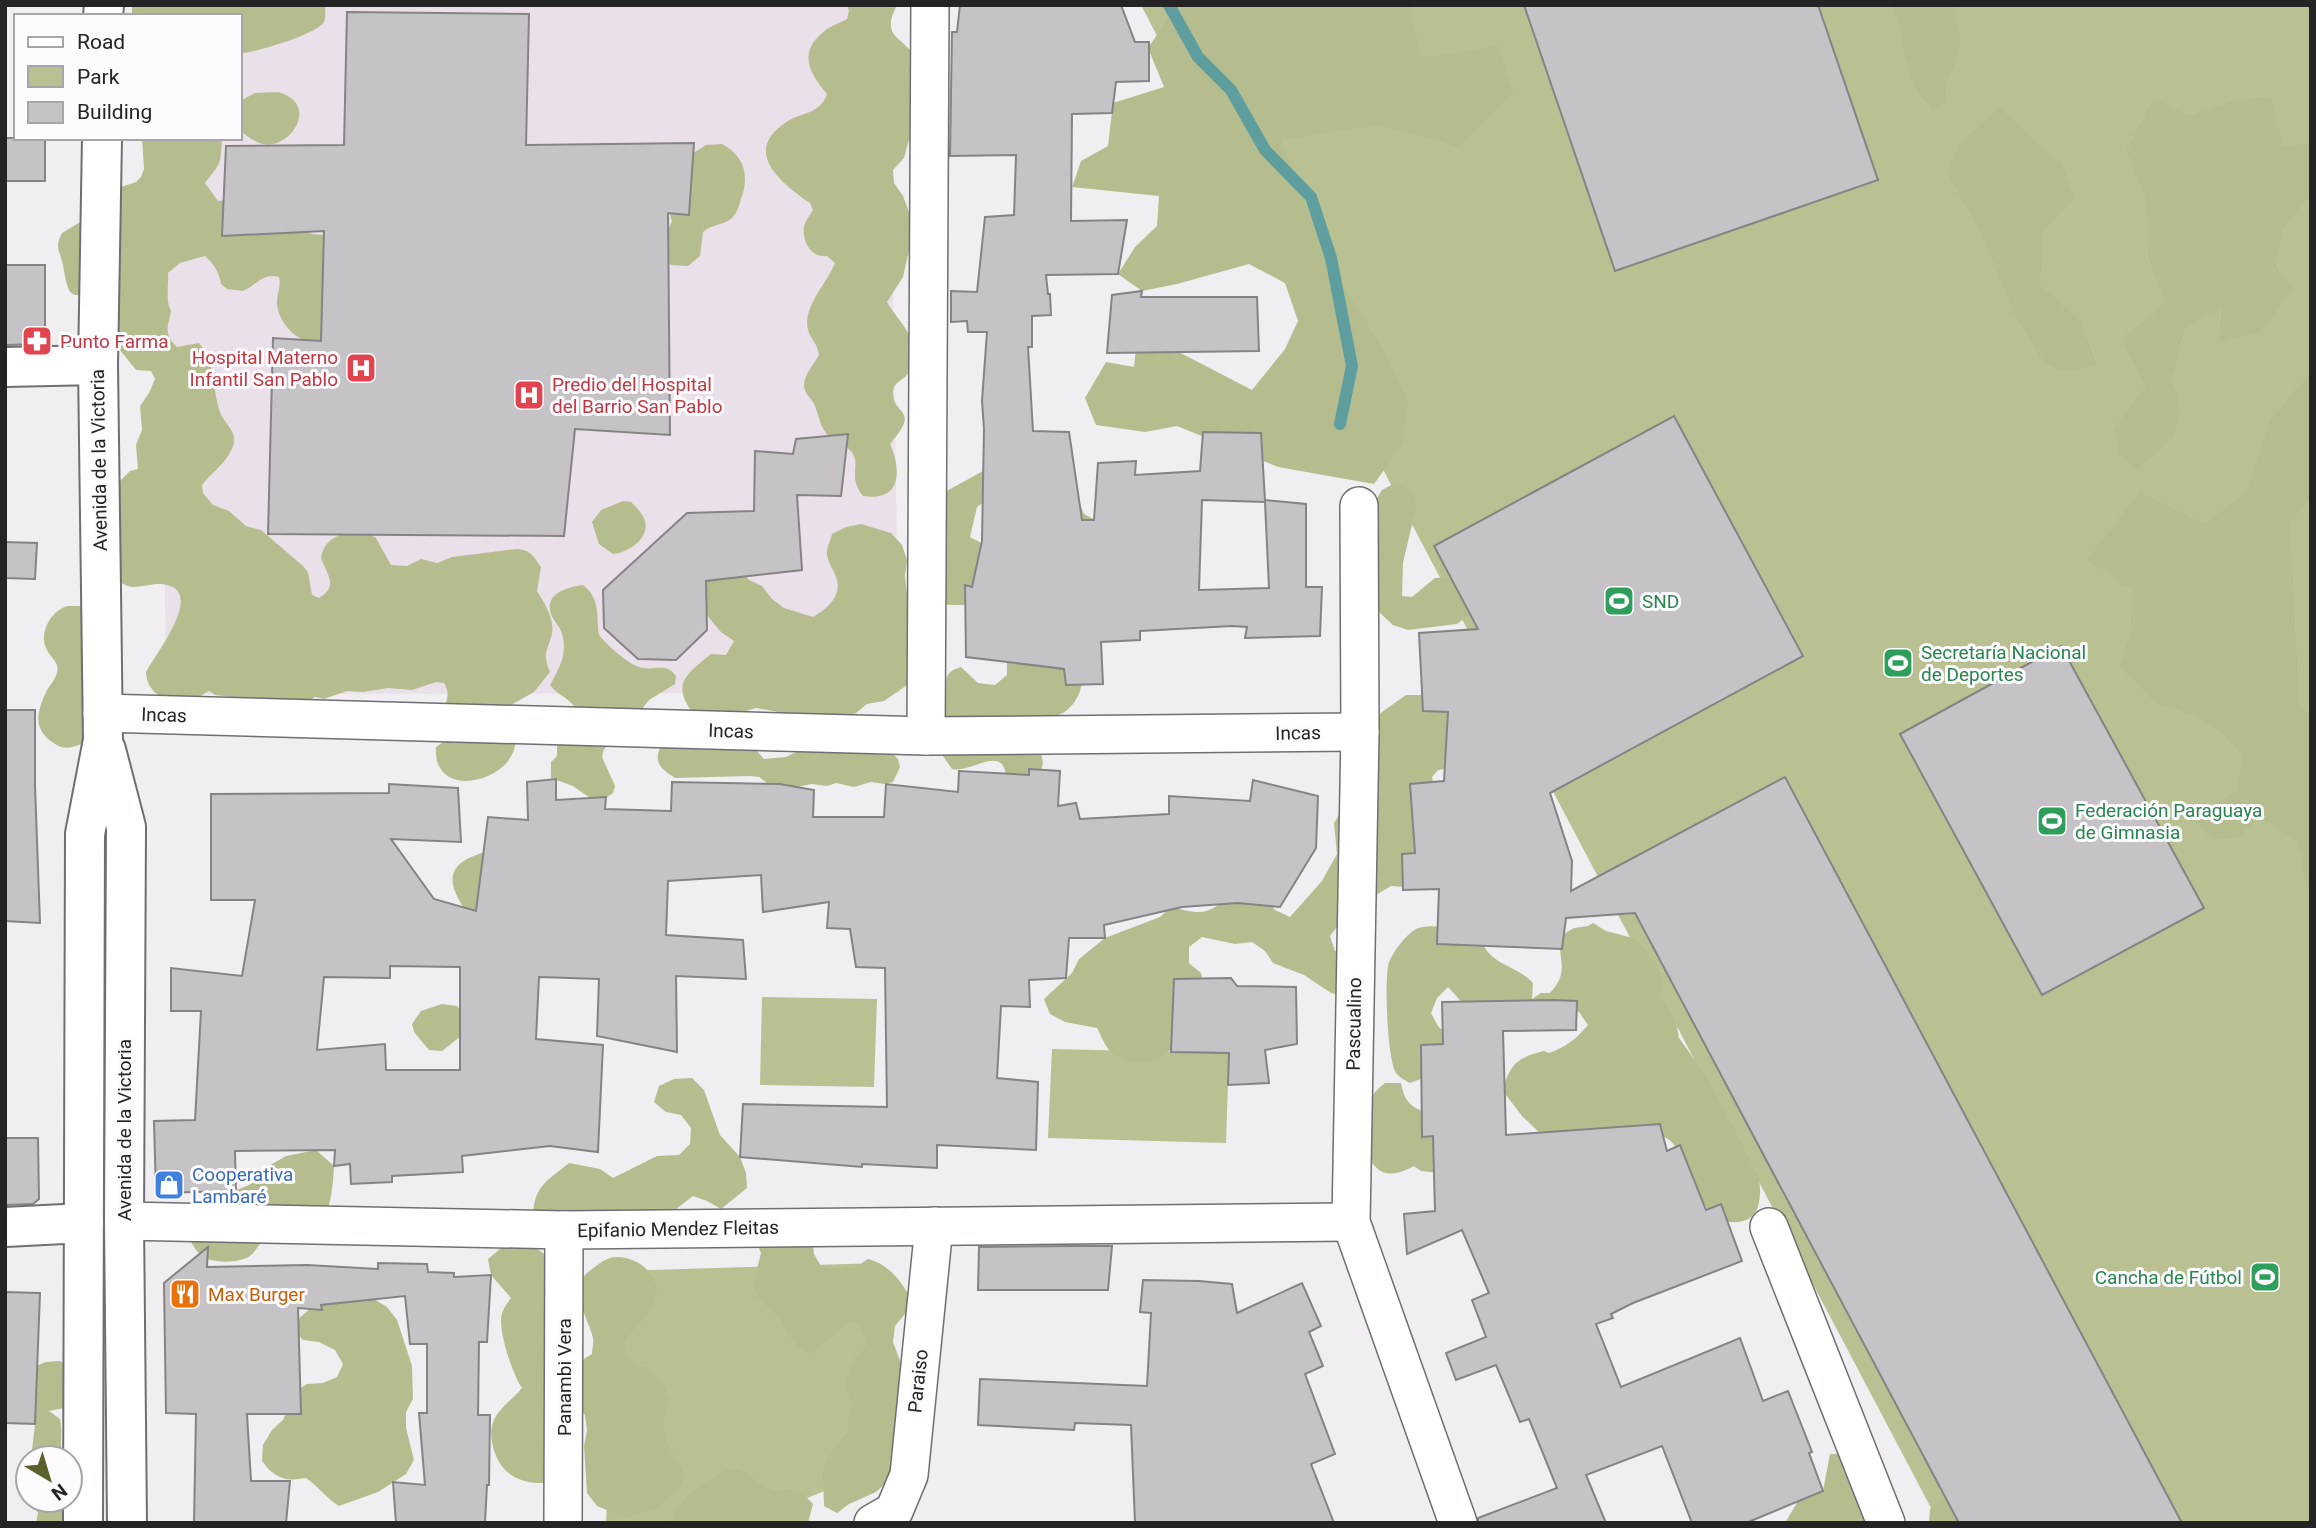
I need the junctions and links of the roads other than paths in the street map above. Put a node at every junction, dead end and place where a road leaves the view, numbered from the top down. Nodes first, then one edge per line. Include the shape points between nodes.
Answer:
1 (930, 5) edge
2 (102, 140) edge
3 (98, 365) junction
4 (5, 367) edge
5 (1359, 506) dead end
6 (102, 726) junction
7 (1360, 732) junction
8 (926, 736) junction
9 (124, 1221) junction
10 (1350, 1222) junction
11 (84, 1223) junction
12 (934, 1226) junction
13 (5, 1227) edge
14 (1769, 1227) dead end
15 (564, 1230) junction
16 (83, 1523) edge
17 (127, 1523) edge
18 (563, 1523) edge
19 (873, 1523) edge
20 (1458, 1523) edge
21 (1886, 1523) edge

1 - 8 street
2 - 3 main road, Avenida de la Victoria
3 - 4 main road
3 - 6 main road, Avenida de la Victoria
5 - 7 street, Pascualino
6 - 8 street, Incas
6 - 9 main road, Avenida de la Victoria via 126,827
6 - 11 main road, Avenida de la Victoria via 85,834
7 - 8 street, Incas
7 - 10 street, Pascualino
9 - 11 main road, Epifanio Mendez Fleitas
9 - 15 street, Epifanio Mendez Fleitas
9 - 17 main road, Avenida de la Victoria
10 - 12 street, Epifanio Mendez Fleitas
10 - 20 street, Pascualino
11 - 13 main road, Epifanio Mendez Fleitas
11 - 16 main road, Avenida de la Victoria
12 - 15 street, Epifanio Mendez Fleitas
12 - 19 street, Paraiso via 909,1475 894,1511
14 - 21 street
15 - 18 street, Panambi Vera

